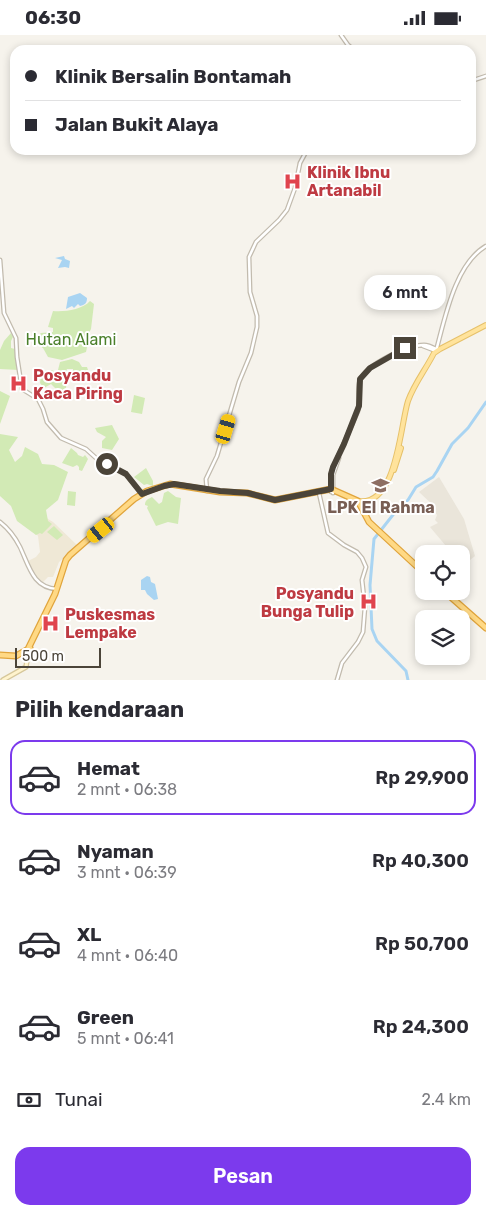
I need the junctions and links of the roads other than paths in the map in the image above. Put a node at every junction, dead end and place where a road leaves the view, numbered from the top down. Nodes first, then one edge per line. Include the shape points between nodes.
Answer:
1 (304, 155) edge
2 (486, 246) edge
3 (0, 260) edge
4 (486, 326) edge
5 (438, 342) joint
6 (438, 350) junction
7 (332, 489) junction
8 (207, 490) junction
9 (247, 493) junction
10 (319, 493) junction
11 (143, 494) junction
12 (359, 502) junction
13 (0, 522) edge
14 (415, 564) edge
15 (58, 589) junction
16 (455, 600) edge
17 (485, 627) edge
18 (27, 650) junction
19 (0, 655) edge
20 (3, 680) edge
21 (337, 680) edge

1 - 8 street via 287,210 256,242 249,257 250,295 257,320 256,332 217,456 206,479
2 - 5 street via 470,261 459,278
3 - 11 street via 4,313 16,338 22,389 38,399 46,420 61,438 126,474
4 - 6 main road
5 - 6 main road
6 - 7 street via 413,346 398,351 363,375 359,385 358,411 334,468
6 - 12 main road via 414,389 400,454 389,483 380,496 370,502
7 - 9 highway via 275,500
7 - 10 highway
7 - 12 highway
8 - 9 highway
8 - 11 highway via 173,486
9 - 10 highway via 276,502
10 - 21 street via 328,533 356,551 366,567 362,589 366,607 361,637 342,663
11 - 15 highway via 70,557
11 - 15 highway via 72,553 66,560
12 - 14 highway via 367,519
13 - 15 street via 16,541 34,579 47,589
15 - 18 highway
16 - 17 highway
18 - 19 highway via 14,657
18 - 20 main road via 26,667

